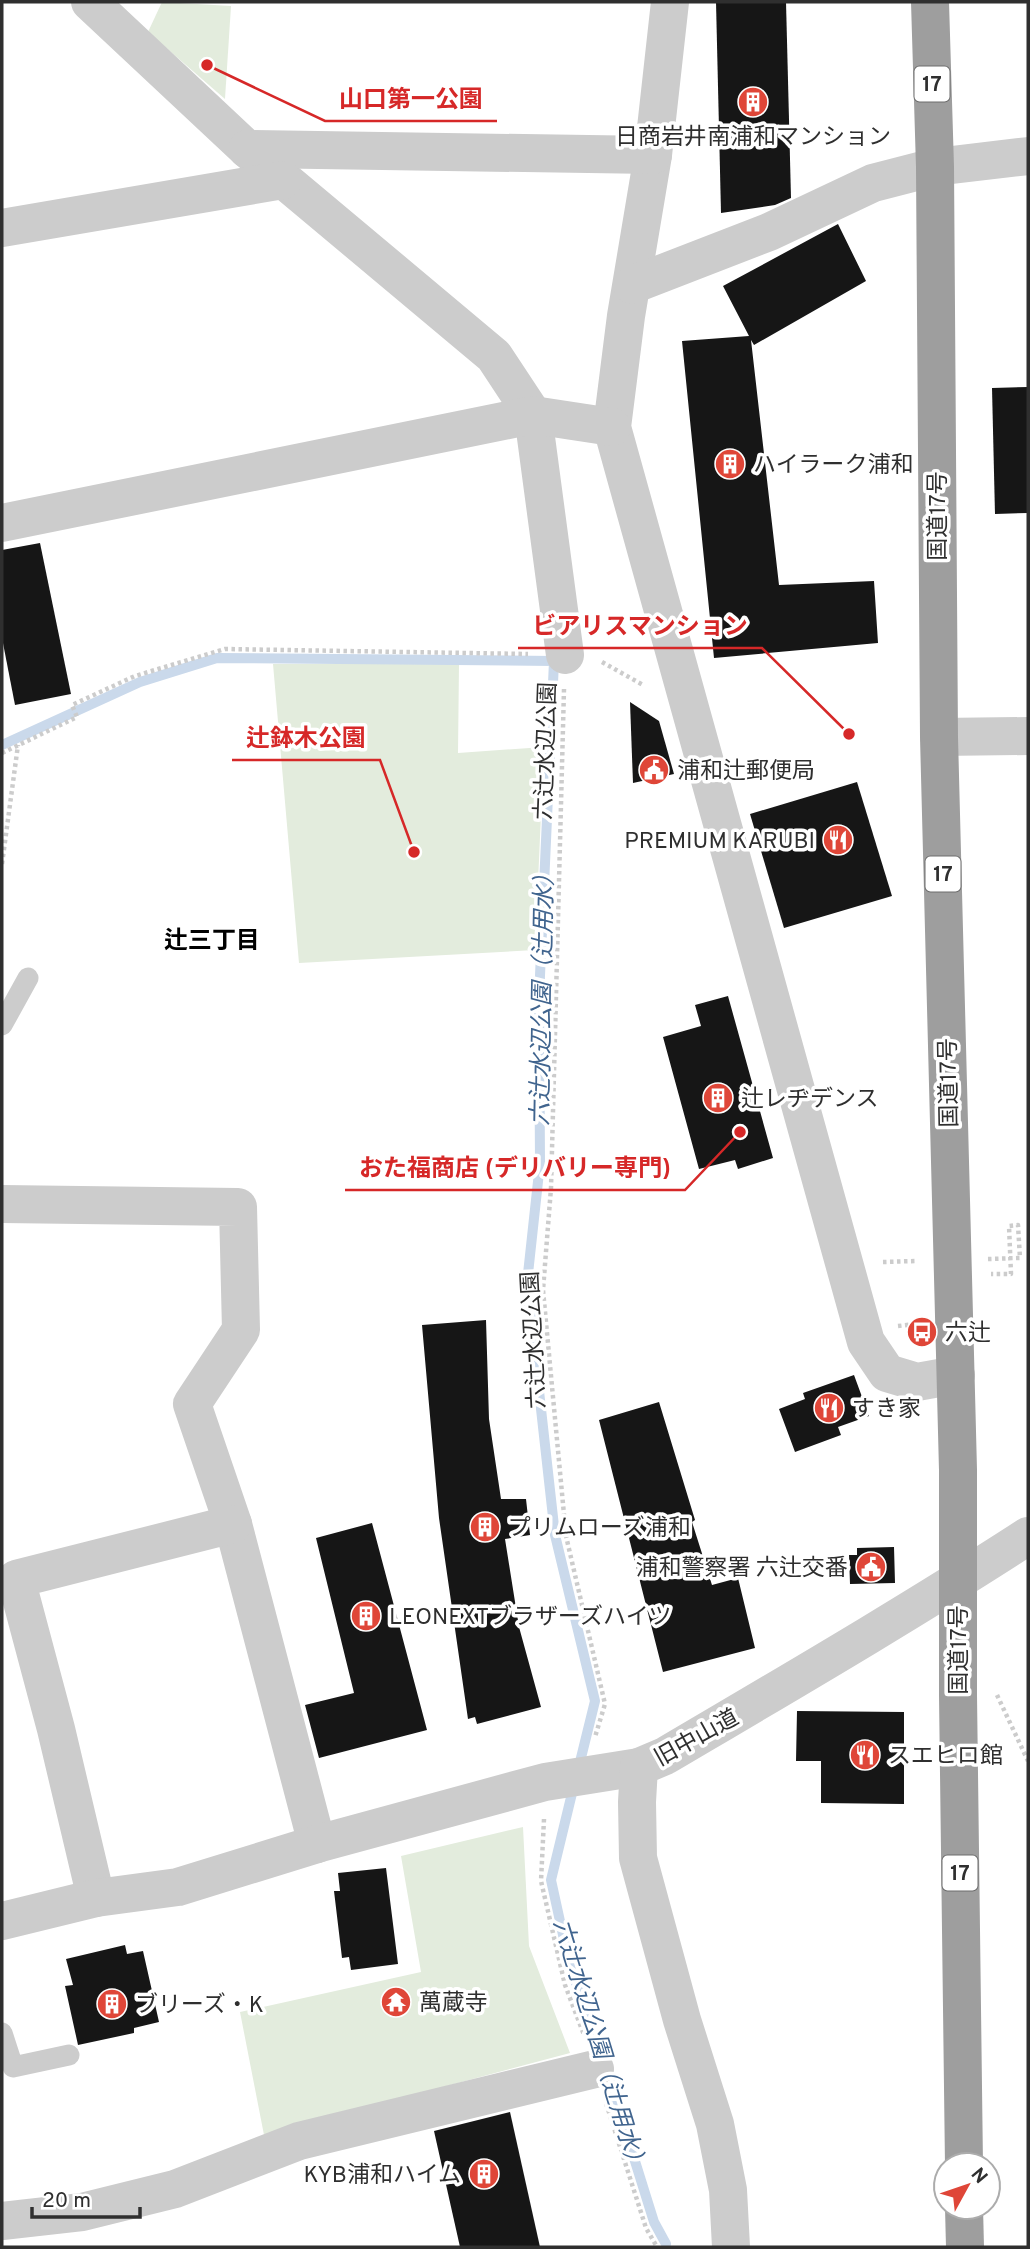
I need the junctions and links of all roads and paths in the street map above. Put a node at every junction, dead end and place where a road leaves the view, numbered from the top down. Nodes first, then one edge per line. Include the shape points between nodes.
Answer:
1 (90, 2) edge
2 (670, 2) edge
3 (930, 2) edge
4 (247, 149) junction
5 (653, 155) junction
6 (1028, 156) edge
7 (935, 167) junction
8 (283, 180) junction
9 (2, 228) edge
10 (632, 285) junction
11 (533, 415) junction
12 (612, 427) junction
13 (2, 523) edge
14 (565, 655) junction
15 (647, 688) dead end
16 (1028, 736) edge
17 (939, 737) junction
18 (18, 745) junction
19 (2, 752) edge
20 (2, 864) edge
21 (28, 978) dead end
22 (2, 1025) edge
23 (2, 1204) edge
24 (1020, 1258) dead end
25 (987, 1274) dead end
26 (956, 1375) junction
27 (233, 1524) junction
28 (1028, 1536) edge
29 (958, 1582) junction
30 (995, 1690) dead end
31 (1028, 1761) edge
32 (639, 1768) junction
33 (584, 1775) junction
34 (545, 1783) junction
35 (317, 1844) junction
36 (96, 1898) junction
37 (2, 1921) edge
38 (2, 2033) edge
39 (69, 2055) dead end
40 (595, 2069) junction
41 (964, 2151) edge
42 (2, 2221) edge
43 (964, 2221) edge
44 (657, 2247) edge
45 (731, 2247) edge
46 (965, 2247) edge

1 - 4 street
2 - 5 street
3 - 7 highway, 国道17号 / 17
4 - 5 street
4 - 8 street
5 - 10 street
6 - 7 street
7 - 10 street via 873,183 768,232
7 - 17 highway, 国道17号 / 17
8 - 9 street
8 - 11 street via 494,356
10 - 12 street
11 - 12 street
11 - 13 street
11 - 14 street
12 - 26 street via 866,1342 887,1373 917,1382
14 - 15 path via 590,656
14 - 18 path, 六辻水辺公園 via 225,649 135,676 72,705 77,717
14 - 33 path, 六辻水辺公園 via 551,1188 543,1290 566,1536 605,1704
16 - 17 street
17 - 26 highway, 国道17号 / 17
18 - 19 path, 六辻水辺公園
18 - 20 path
21 - 22 lane
23 - 27 street via 238,1207 241,1330 192,1404
24 - 25 path via 1018,1225 1009,1226 1011,1274
26 - 29 highway, 国道17号 / 17
27 - 35 street
27 - 36 street via 16,1579
28 - 29 street, 旧中山道
29 - 32 street, 旧中山道
29 - 41 highway, 国道17号 / 17
30 - 31 path
32 - 33 street
32 - 45 street, 旧中山道 via 638,1857 715,2124
33 - 34 street
34 - 35 street
34 - 40 path via 541,1881 565,1985
35 - 36 street via 178,1887
36 - 37 street
38 - 39 lane via 13,2067
40 - 42 street via 299,2141 175,2189 82,2212
40 - 44 path via 646,2228
43 - 46 highway

